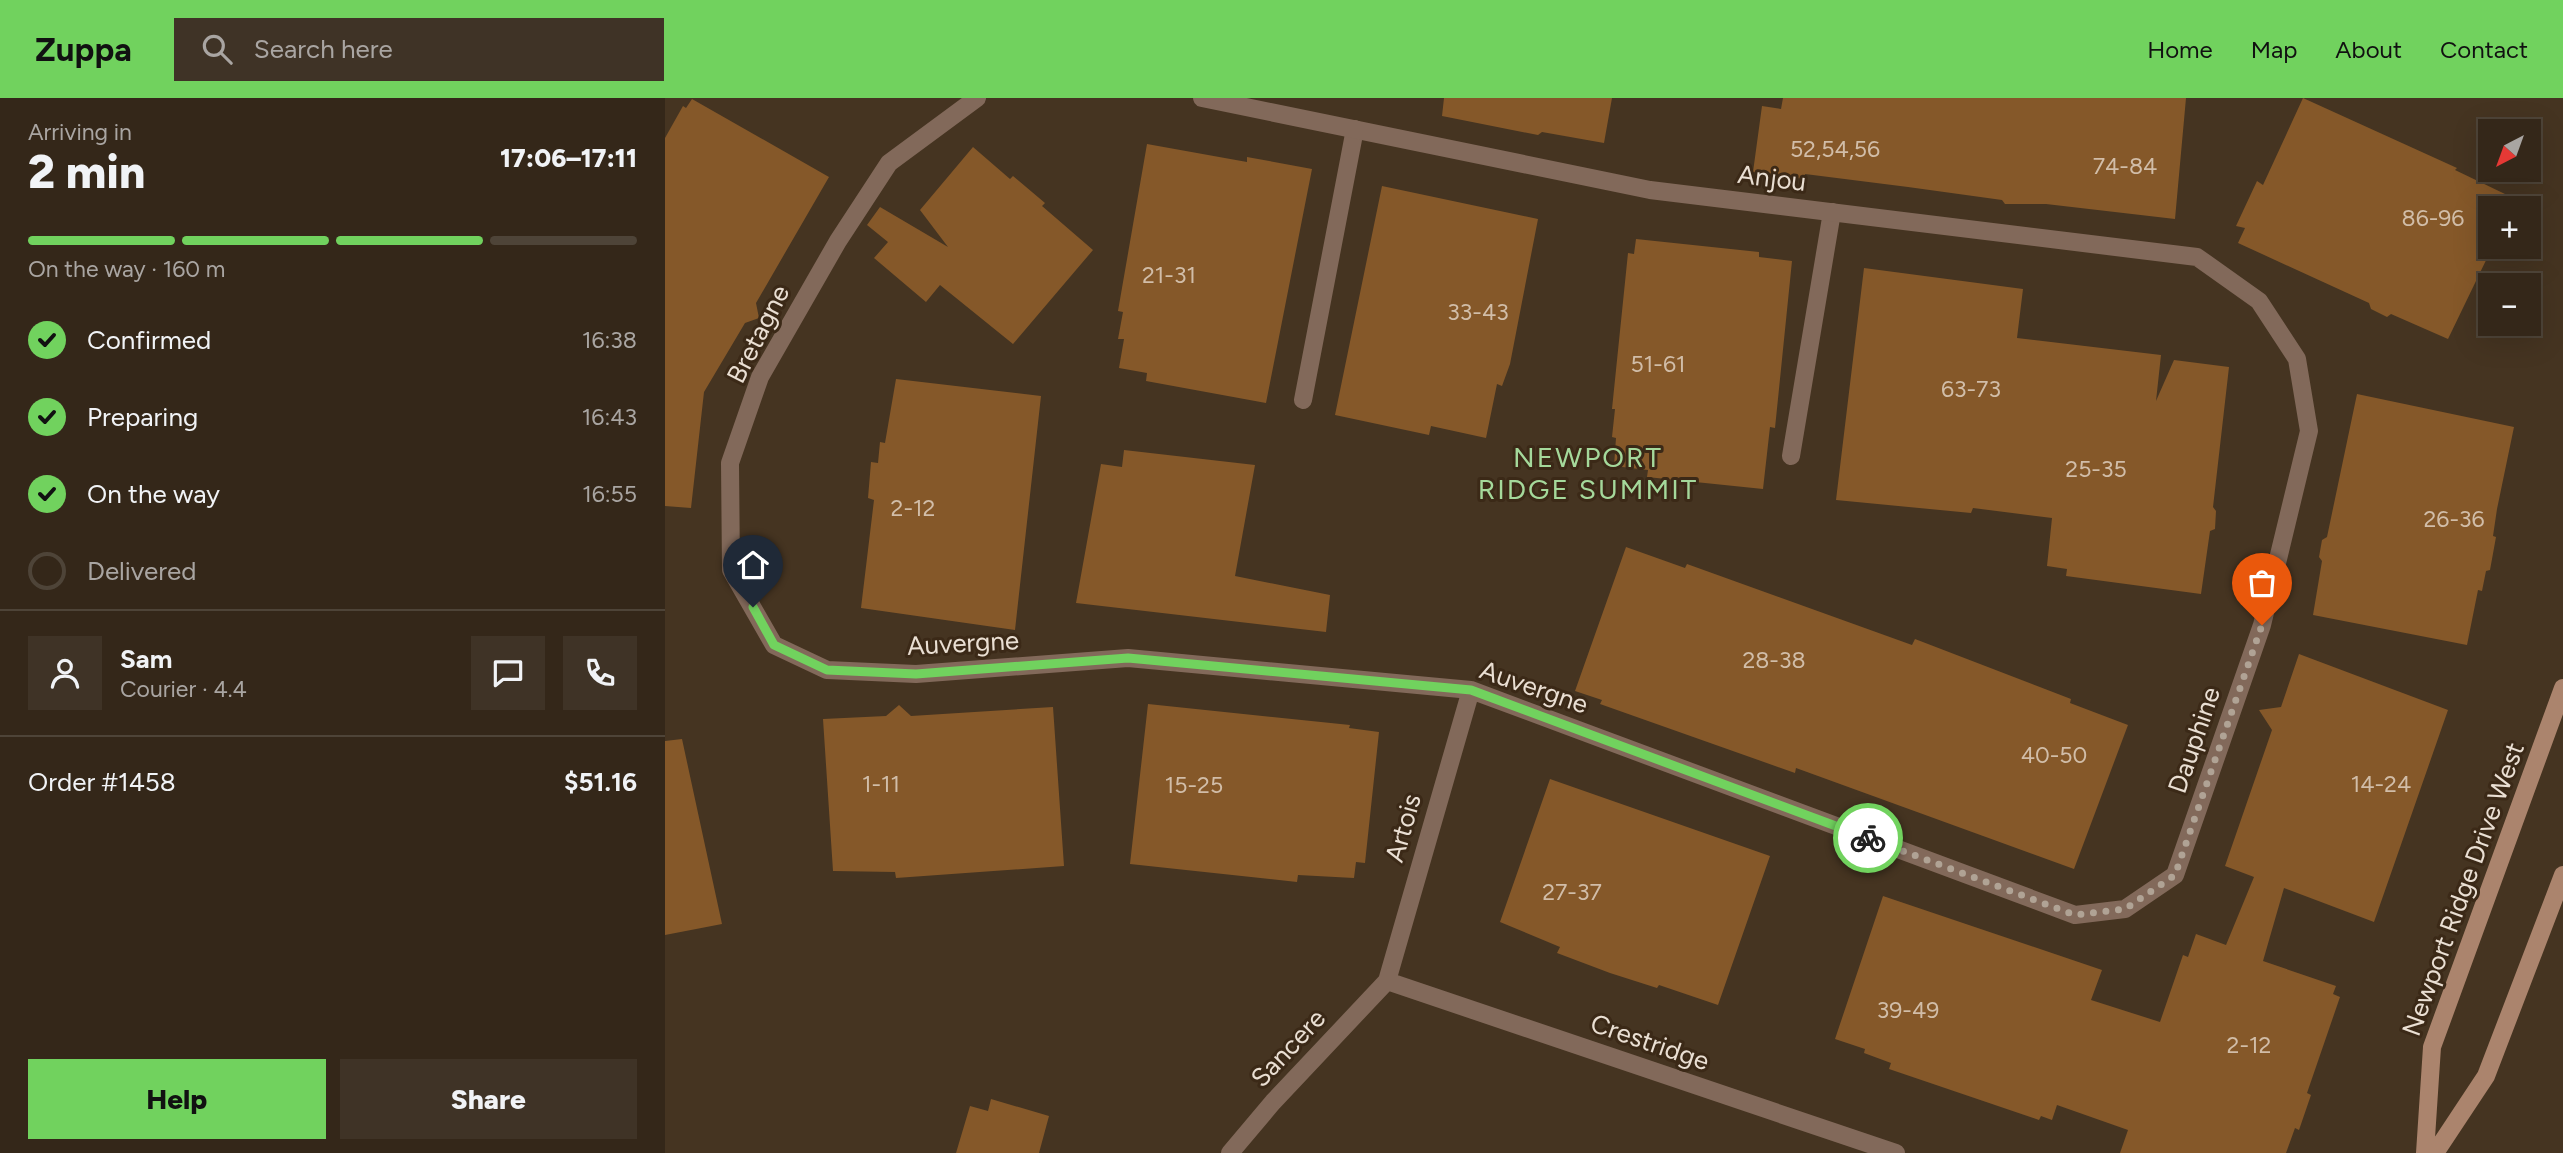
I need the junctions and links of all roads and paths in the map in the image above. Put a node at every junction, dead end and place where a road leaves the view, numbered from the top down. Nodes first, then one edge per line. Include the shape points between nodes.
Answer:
1 (977, 98) edge
2 (1202, 98) edge
3 (1355, 129) junction
4 (1832, 212) junction
5 (2297, 359) joint
6 (1303, 400) dead end
7 (1791, 456) dead end
8 (774, 645) joint
9 (2563, 688) edge
10 (1471, 690) junction
11 (2563, 875) edge
12 (2125, 909) joint
13 (1387, 981) junction
14 (1230, 1153) edge
15 (1896, 1153) edge
16 (2425, 1153) edge
17 (2435, 1153) edge

1 - 8 street, Bretagne via 889,163 838,241 761,377 730,463 731,570
2 - 3 street, Anjou
3 - 4 street, Anjou via 1650,190
3 - 6 street
4 - 5 street, Anjou via 2197,257 2259,302
4 - 7 street
5 - 12 street, Dauphine via 2309,431 2262,625 2175,875
8 - 10 street, Auvergne via 827,670 916,674 1128,658
9 - 16 street, Newport Ridge Drive West via 2432,1047
10 - 12 street, Auvergne via 2075,915
10 - 13 street, Artois
11 - 17 street via 2486,1076
13 - 14 street, Sancere
13 - 15 street, Crestridge

